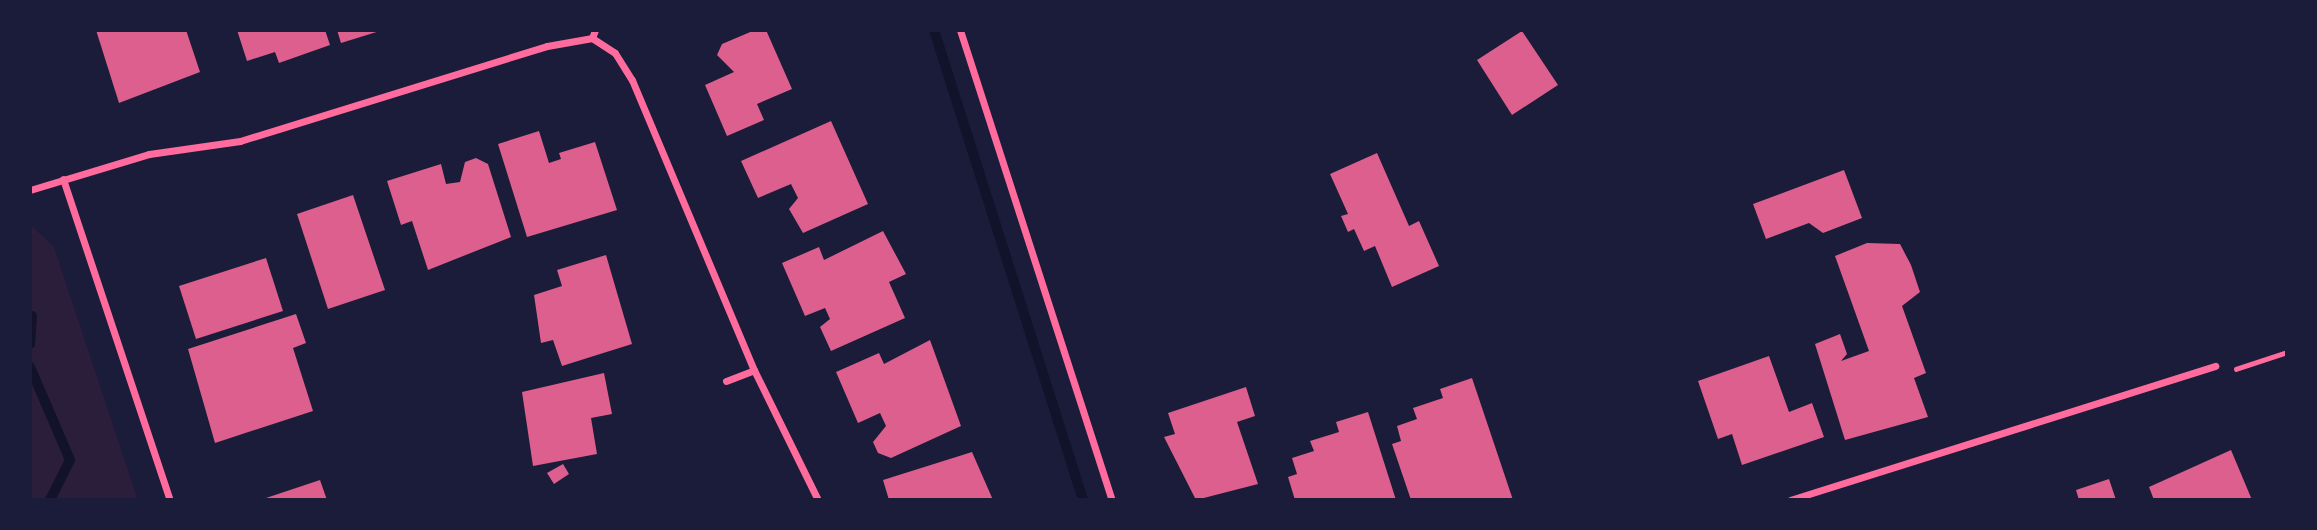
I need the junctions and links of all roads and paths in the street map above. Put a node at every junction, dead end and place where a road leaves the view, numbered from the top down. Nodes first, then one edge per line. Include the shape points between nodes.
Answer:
1 (960, 30) edge
2 (594, 34) edge
3 (63, 179) junction
4 (30, 190) edge
5 (2287, 352) edge
6 (2215, 366) joint
7 (754, 370) junction
8 (726, 381) dead end
9 (170, 500) edge
10 (818, 500) edge
11 (1112, 500) edge
12 (1790, 500) edge

1 - 11 street
2 - 3 street via 240,141 149,155
2 - 7 street via 615,53 632,80
3 - 4 street
3 - 9 street
5 - 6 path via 2217,375
6 - 12 street
7 - 8 street
7 - 10 street

